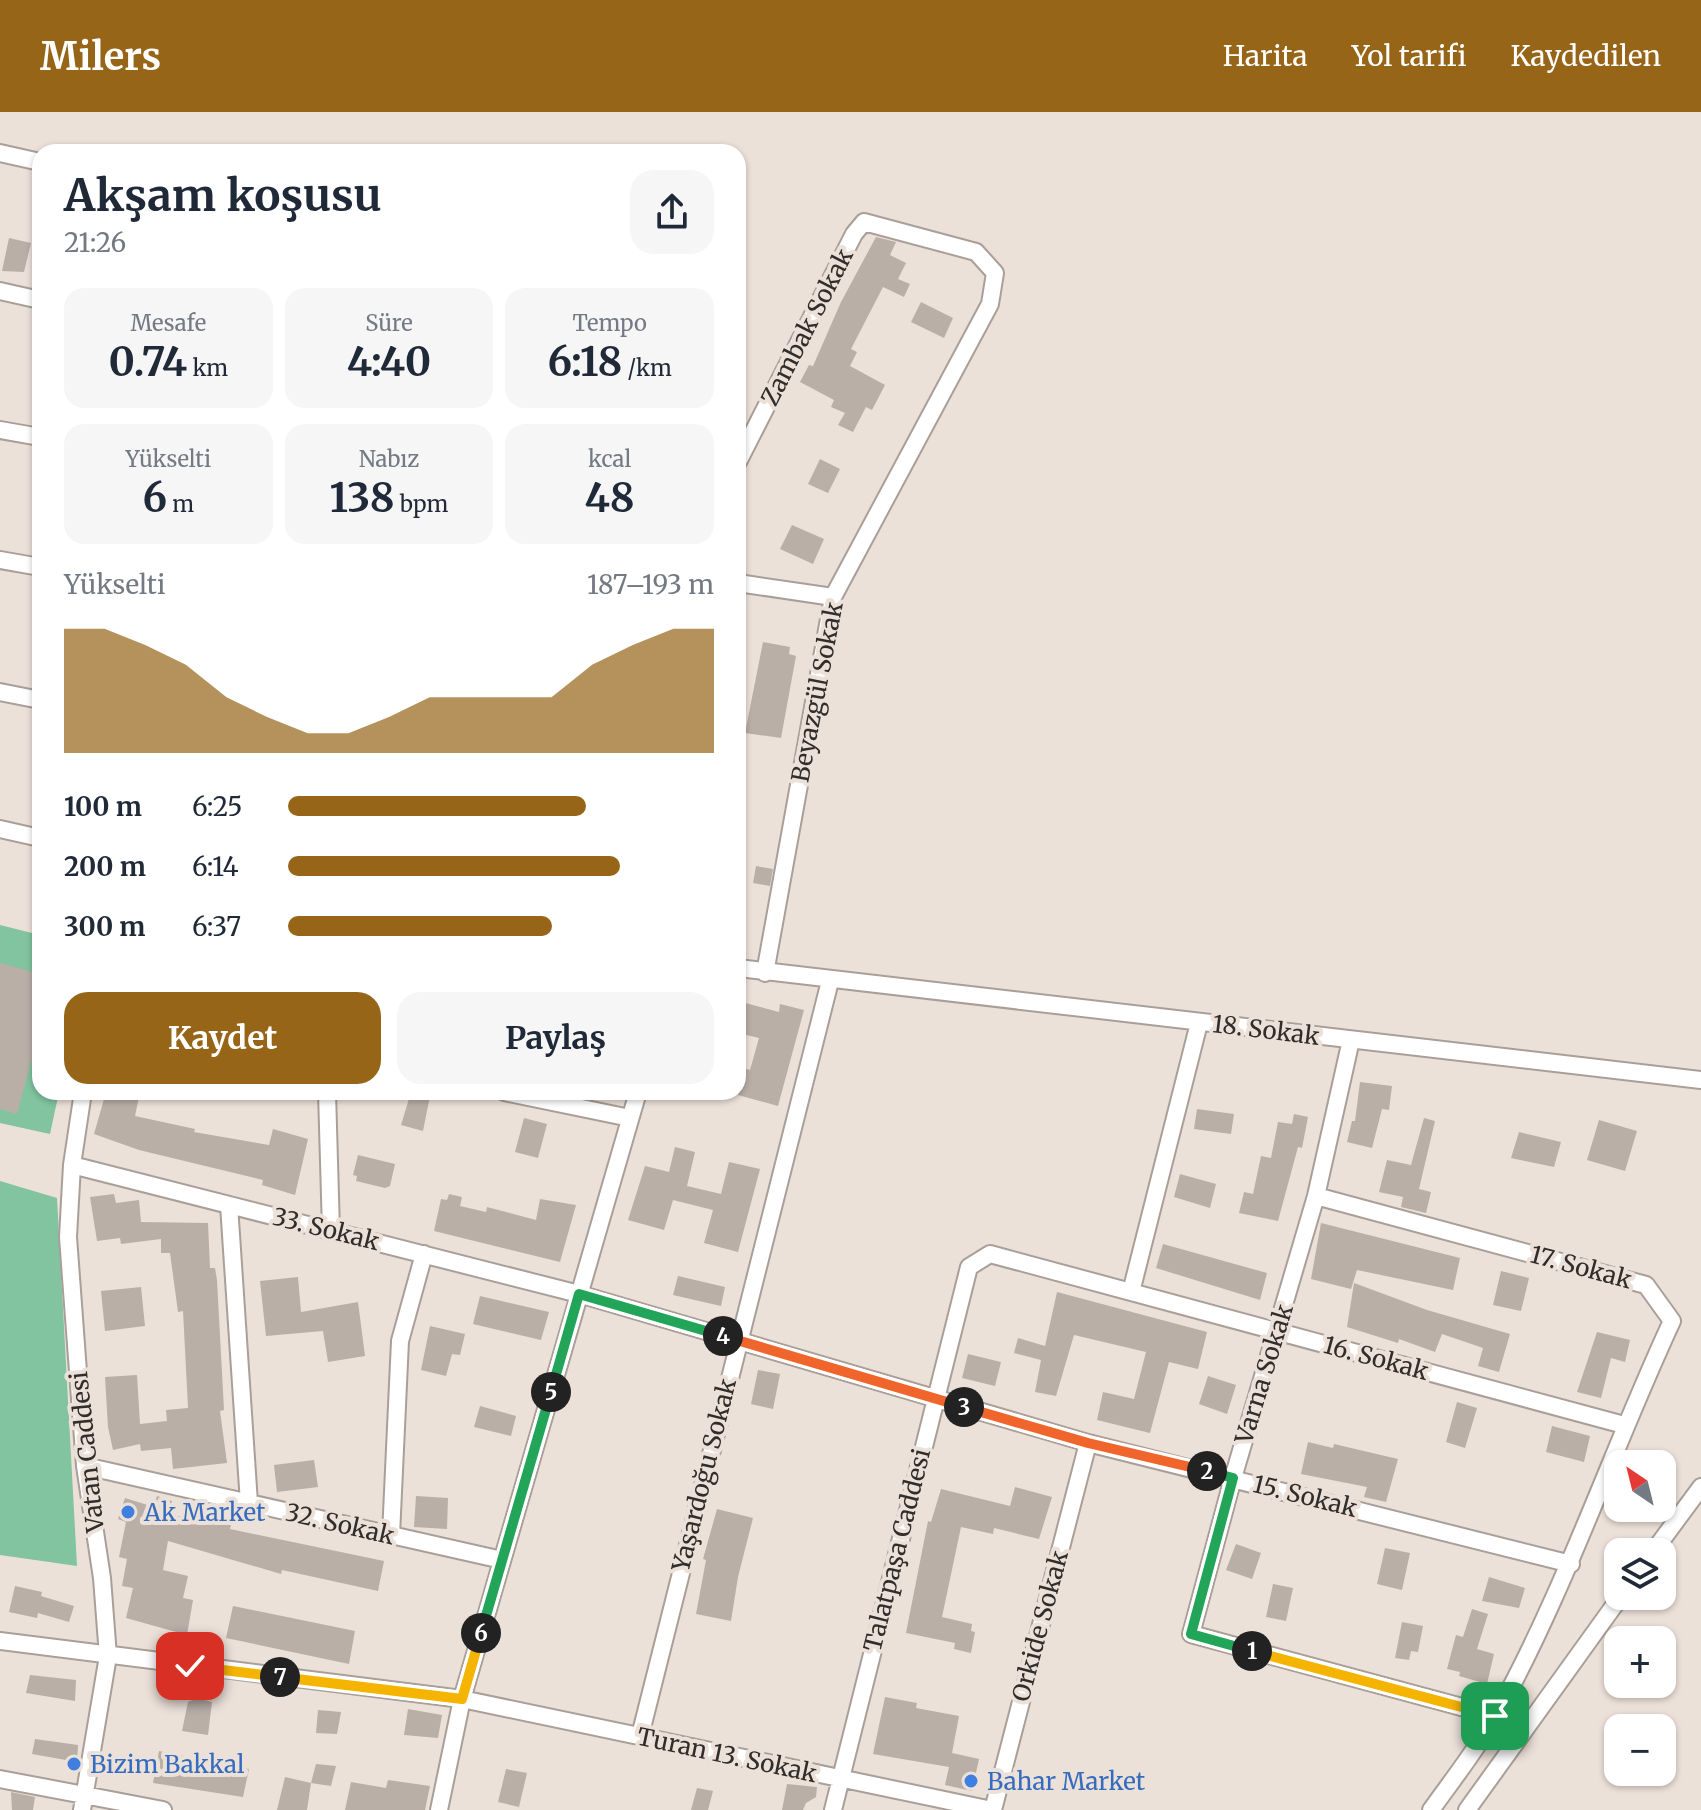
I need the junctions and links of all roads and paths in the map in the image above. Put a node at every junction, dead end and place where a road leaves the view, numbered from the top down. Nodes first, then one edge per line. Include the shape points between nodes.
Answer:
1 (0, 153) edge
2 (32, 160) edge
3 (854, 234) joint
4 (0, 291) edge
5 (32, 298) edge
6 (0, 430) edge
7 (32, 436) edge
8 (746, 446) edge
9 (0, 560) edge
10 (32, 566) edge
11 (746, 584) edge
12 (833, 597) junction
13 (0, 692) edge
14 (32, 698) edge
15 (0, 829) edge
16 (32, 836) edge
17 (746, 969) edge
18 (765, 973) junction
19 (830, 981) junction
20 (1199, 1023) junction
21 (1351, 1040) junction
22 (1701, 1080) edge
23 (82, 1100) edge
24 (327, 1100) edge
25 (543, 1100) edge
26 (636, 1100) edge
27 (630, 1118) junction
28 (72, 1165) junction
29 (1316, 1196) junction
30 (229, 1205) junction
31 (331, 1231) junction
32 (424, 1254) junction
33 (990, 1254) joint
34 (1131, 1292) junction
35 (579, 1294) junction
36 (1277, 1332) junction
37 (737, 1340) junction
38 (936, 1398) junction
39 (1624, 1425) junction
40 (1088, 1443) junction
41 (85, 1466) junction
42 (1233, 1478) junction
43 (1701, 1487) edge
44 (249, 1503) junction
45 (391, 1535) junction
46 (1663, 1538) edge
47 (502, 1560) junction
48 (1571, 1564) junction
49 (1611, 1610) edge
50 (0, 1641) edge
51 (108, 1656) junction
52 (462, 1699) junction
53 (1495, 1716) junction
54 (640, 1736) junction
55 (839, 1778) junction
56 (0, 1779) edge
57 (85, 1792) junction
58 (82, 1810) edge
59 (163, 1810) edge
60 (439, 1810) edge
61 (833, 1810) edge
62 (992, 1810) edge
63 (1431, 1810) edge
64 (1467, 1810) edge

1 - 2 street
3 - 8 street, Zambak Sokak
3 - 12 street, Beyazgül Sokak via 864,222 976,252 995,273 990,304
4 - 5 street
6 - 7 street
9 - 10 street
11 - 12 street
12 - 18 street, Beyazgül Sokak
13 - 14 street
15 - 16 street
17 - 18 street, 18. Sokak
18 - 19 street, 18. Sokak
19 - 20 street, 18. Sokak
19 - 37 street, Yaşardoğu Sokak
20 - 21 street, 18. Sokak
20 - 34 street
21 - 22 street, 18. Sokak
21 - 29 street, Varna Sokak
23 - 28 street, Vatan Caddesi
24 - 31 street
25 - 27 street
26 - 27 street
27 - 35 street
28 - 30 street, 33. Sokak
28 - 41 street, Vatan Caddesi via 68,1237
29 - 36 street, Varna Sokak
29 - 39 street, 17. Sokak via 1646,1285 1672,1321
30 - 31 street, 33. Sokak
30 - 44 street
31 - 32 street, 33. Sokak
32 - 35 street, 33. Sokak
32 - 45 street via 400,1341
33 - 34 street, 16. Sokak
33 - 38 street, Talatpaşa Caddesi via 969,1267
34 - 36 street, 16. Sokak
35 - 37 street, 15. Sokak
35 - 47 street
36 - 39 street, 16. Sokak
36 - 42 street, Varna Sokak
37 - 38 street, 15. Sokak
37 - 54 street, Yaşardoğu Sokak
38 - 40 street, 15. Sokak
38 - 55 street, Talatpaşa Caddesi
39 - 48 street, 17. Sokak
40 - 42 street, 15. Sokak
40 - 62 street, Orkide Sokak
41 - 44 street, 32. Sokak
41 - 51 street, Vatan Caddesi
42 - 48 street, 15. Sokak
42 - 53 street, Varna Sokak via 1191,1634
43 - 46 street
44 - 45 street, 32. Sokak
45 - 47 street, 32. Sokak
47 - 52 street
48 - 53 street, 17. Sokak
49 - 64 street
50 - 51 street, Turan 13. Sokak
51 - 52 street, Turan 13. Sokak
51 - 57 street, Vatan Caddesi
52 - 54 street, Turan 13. Sokak
52 - 60 street
53 - 63 street, 17. Sokak
54 - 55 street, Turan 13. Sokak
55 - 61 street, Talatpaşa Caddesi
55 - 62 street, Turan 13. Sokak
56 - 57 street
57 - 58 street, Vatan Caddesi
57 - 59 street

